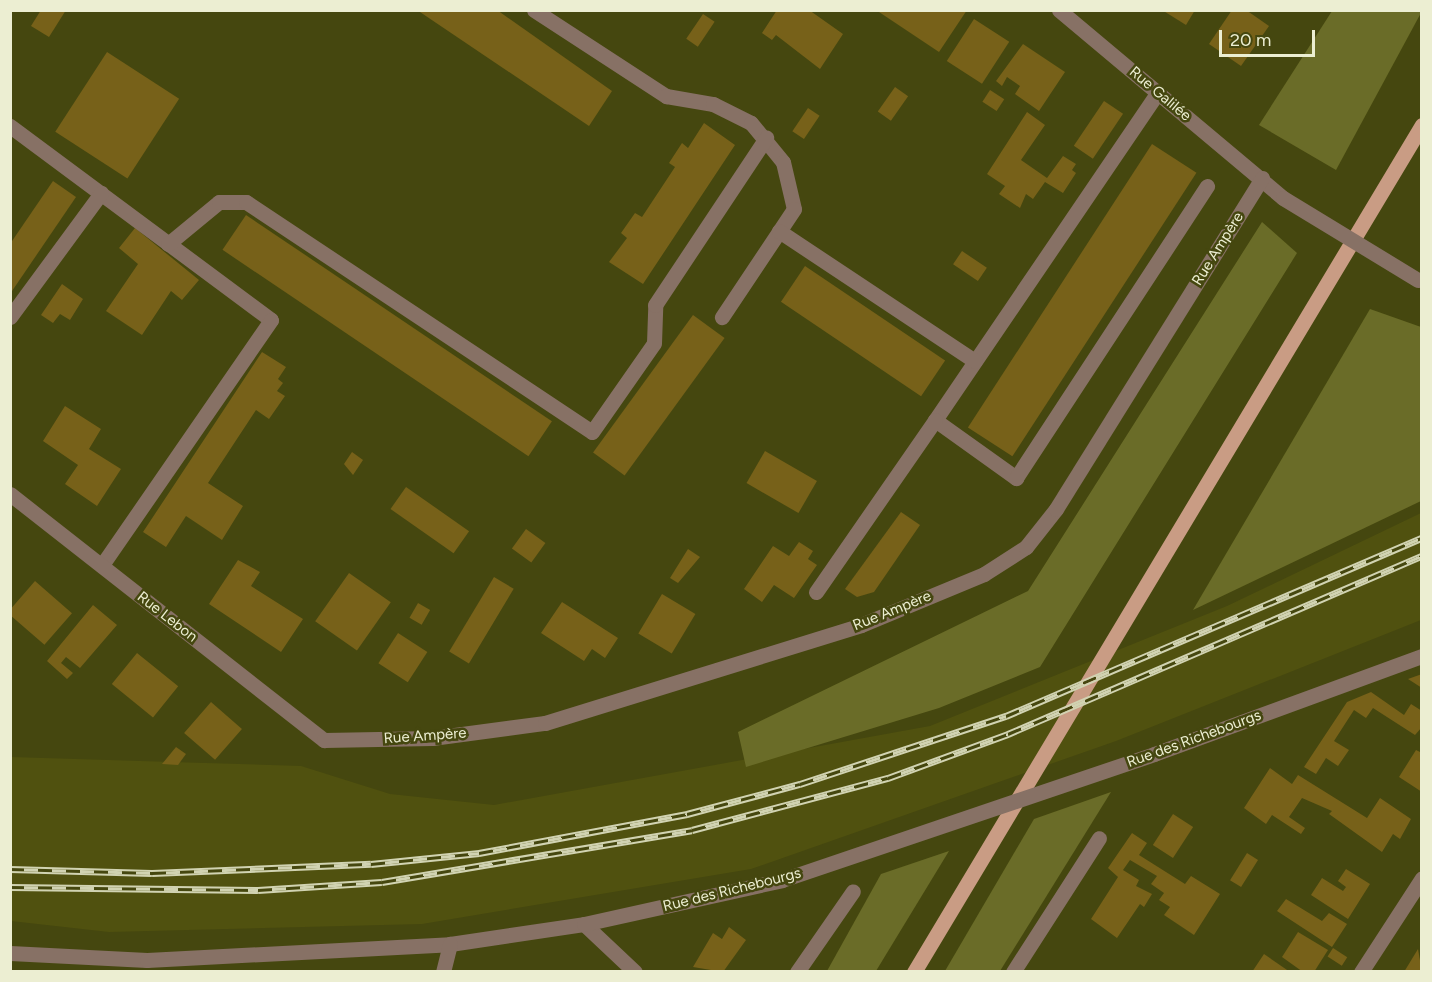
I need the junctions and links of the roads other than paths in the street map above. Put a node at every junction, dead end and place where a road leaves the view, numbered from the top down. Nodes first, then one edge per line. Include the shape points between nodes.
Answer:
1 (534, 10) edge
2 (1059, 10) edge
3 (1158, 92) junction
4 (1422, 125) edge
5 (10, 126) edge
6 (766, 138) junction
7 (1262, 178) junction
8 (1208, 186) dead end
9 (101, 193) junction
10 (779, 231) junction
11 (168, 243) junction
12 (1420, 281) edge
13 (10, 317) edge
14 (723, 317) dead end
15 (975, 361) junction
16 (935, 420) junction
17 (10, 494) edge
18 (102, 565) junction
19 (816, 592) dead end
20 (1422, 656) edge
21 (324, 740) joint
22 (1099, 838) dead end
23 (1422, 878) edge
24 (853, 891) dead end
25 (584, 924) junction
26 (450, 944) junction
27 (10, 953) edge
28 (106, 966) edge
29 (443, 972) edge
30 (635, 972) edge
31 (798, 972) edge
32 (914, 972) edge
33 (1013, 972) edge
34 (1361, 972) edge

1 - 6 street via 666,96 713,104 751,123
2 - 3 street, Rue Galilée
3 - 7 street, Rue Galilée
3 - 15 street
4 - 32 main road
5 - 9 street
6 - 10 street via 791,185 794,209
6 - 11 street via 656,305 654,343 592,432 246,202 219,202
7 - 12 street, Rue Galilée, bridge via 1283,198
7 - 21 street, Rue Ampère via 1056,509 1026,547 984,574 861,625 545,723 432,738
8 - 16 street via 1016,478
9 - 11 street
9 - 13 street
10 - 14 street
10 - 15 street
11 - 18 street via 271,320
15 - 16 street
16 - 19 street
17 - 18 street, Rue Lebon
18 - 21 street, Rue Lebon
20 - 25 street, Rue des Richebourgs, bridge via 1154,754 782,880
22 - 33 street
23 - 34 street
24 - 31 street
25 - 26 street, Rue des Richebourgs
25 - 30 street
26 - 28 street, Rue des Richebourgs
26 - 29 street
27 - 28 street, Rue des Richebourgs

